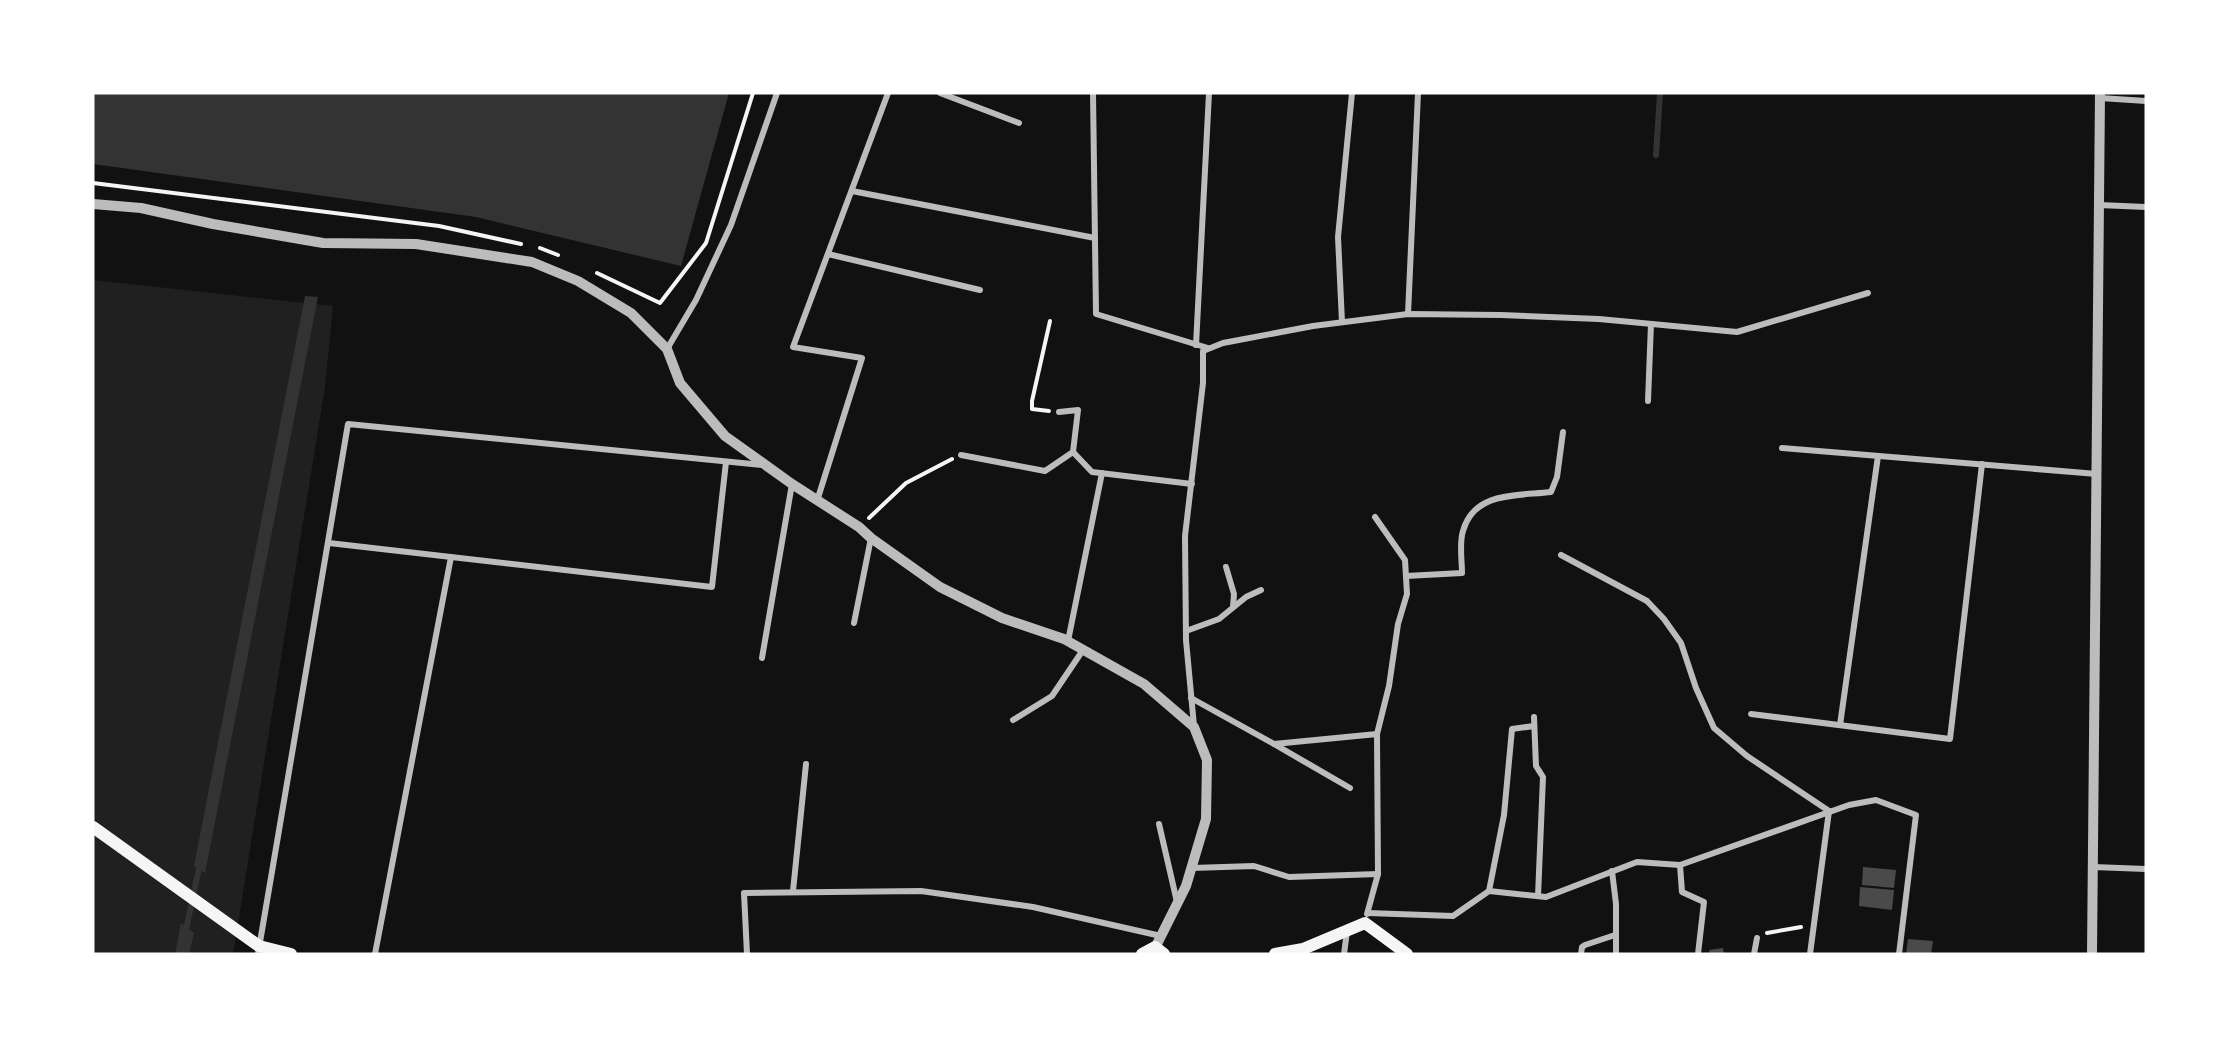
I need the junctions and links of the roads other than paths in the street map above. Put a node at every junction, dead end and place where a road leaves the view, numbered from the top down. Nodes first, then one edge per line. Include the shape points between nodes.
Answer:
1 (777, 93) edge
2 (888, 93) edge
3 (940, 93) edge
4 (1093, 93) edge
5 (1209, 93) edge
6 (1352, 93) edge
7 (1418, 93) edge
8 (2100, 95) edge
9 (2146, 101) edge
10 (1019, 123) dead end
11 (852, 190) junction
12 (93, 204) edge
13 (2099, 205) junction
14 (2146, 207) edge
15 (1095, 238) junction
16 (828, 254) junction
17 (980, 290) dead end
18 (1868, 293) dead end
19 (1408, 314) junction
20 (1342, 322) junction
21 (1651, 324) junction
22 (1196, 345) junction
23 (1209, 348) junction
24 (667, 349) junction
25 (1648, 401) dead end
26 (1059, 412) road end
27 (1563, 432) dead end
28 (1782, 448) dead end
29 (1073, 452) junction
30 (961, 455) road end
31 (1878, 456) junction
32 (726, 462) junction
33 (1982, 464) junction
34 (766, 466) junction
35 (1102, 473) junction
36 (2097, 474) junction
37 (792, 484) junction
38 (1192, 484) junction
39 (817, 501) junction
40 (1375, 517) dead end
41 (871, 538) junction
42 (329, 543) junction
43 (1561, 555) dead end
44 (451, 557) junction
45 (1226, 567) dead end
46 (1406, 576) junction
47 (1261, 590) dead end
48 (1233, 607) junction
49 (854, 623) dead end
50 (1186, 631) junction
51 (1068, 642) junction
52 (1083, 650) junction
53 (762, 658) dead end
54 (1191, 698) junction
55 (1751, 714) dead end
56 (1534, 717) dead end
57 (1013, 720) dead end
58 (1840, 725) junction
59 (1534, 726) junction
60 (1194, 727) junction
61 (1377, 734) junction
62 (1274, 744) junction
63 (806, 764) dead end
64 (1350, 788) dead end
65 (1829, 811) junction
66 (1159, 824) dead end
67 (93, 826) edge
68 (1680, 865) junction
69 (2093, 867) junction
70 (1191, 868) junction
71 (2146, 869) edge
72 (1612, 871) junction
73 (1378, 874) junction
74 (793, 891) junction
75 (1488, 891) junction
76 (1538, 896) junction
77 (1177, 904) junction
78 (1366, 918) junction
79 (1347, 931) junction
80 (1616, 935) junction
81 (1757, 938) road end
82 (1158, 948) edge
83 (258, 950) edge
84 (291, 954) edge
85 (375, 954) edge
86 (747, 954) edge
87 (1142, 954) edge
88 (1275, 954) edge
89 (1344, 954) edge
90 (1407, 954) edge
91 (1581, 954) edge
92 (1616, 954) edge
93 (1698, 954) edge
94 (1754, 954) edge
95 (1809, 954) edge
96 (1899, 954) edge
97 (2092, 954) edge

1 - 24 street via 731,225 696,300
2 - 11 street
3 - 10 street
4 - 15 street
5 - 22 street
6 - 20 street via 1338,237
7 - 19 street
8 - 9 street
8 - 13 street
11 - 15 street
11 - 16 street
12 - 24 street via 141,208 323,243 416,244 532,262 578,281 631,313
13 - 14 street
13 - 36 street
15 - 22 street via 1096,315
16 - 17 street
16 - 39 street via 794,346 862,358
18 - 21 street via 1737,332
19 - 20 street
19 - 21 street
20 - 23 street
21 - 25 street
22 - 23 street
23 - 38 street via 1203,351
24 - 34 street via 680,383 725,436
26 - 29 street via 1078,410
27 - 46 street via 1551,492 1490,499 1475,508 1463,531 1462,573
28 - 31 street
29 - 30 street via 1045,471
29 - 35 street via 1092,472
31 - 33 street
31 - 58 street
32 - 34 street
32 - 42 street via 348,424
32 - 44 street via 712,587
33 - 36 street
33 - 58 street via 1950,739
34 - 37 street
35 - 38 street
35 - 51 street
36 - 69 street
37 - 39 street
37 - 53 street
38 - 50 street via 1185,536
39 - 41 street
40 - 46 street via 1405,560
41 - 49 street
41 - 51 street via 940,587 1002,618
42 - 44 street
42 - 83 street
43 - 65 street via 1647,601 1681,643 1714,728 1747,756
44 - 85 street
45 - 48 street via 1234,594
46 - 61 street via 1407,594
47 - 48 street
48 - 50 street via 1219,619
50 - 54 street
51 - 52 street
52 - 57 street via 1052,696
52 - 60 street via 1144,684
54 - 60 street
54 - 62 street
55 - 58 street
56 - 59 street
59 - 75 street via 1512,729 1504,815
59 - 76 street via 1536,766 1543,777
60 - 70 street via 1208,760 1206,819
61 - 62 street
61 - 73 street
62 - 64 street
63 - 74 street
65 - 68 street
65 - 95 street
65 - 96 street via 1876,800 1916,815
66 - 77 street
67 - 83 main road
68 - 72 street via 1637,862
68 - 93 street via 1682,892 1704,902
69 - 71 street
69 - 97 street
70 - 73 street via 1254,866 1289,878
70 - 77 street
72 - 76 street via 1546,897
72 - 80 street
73 - 78 street
74 - 82 street via 921,891 1033,907
74 - 86 street via 744,893
75 - 76 street
75 - 78 street via 1453,916
77 - 82 street
78 - 79 main road
78 - 90 main road
79 - 88 main road via 1303,949
79 - 89 street
80 - 91 street via 1585,945
80 - 92 street
81 - 94 street
82 - 87 main road
83 - 84 main road

